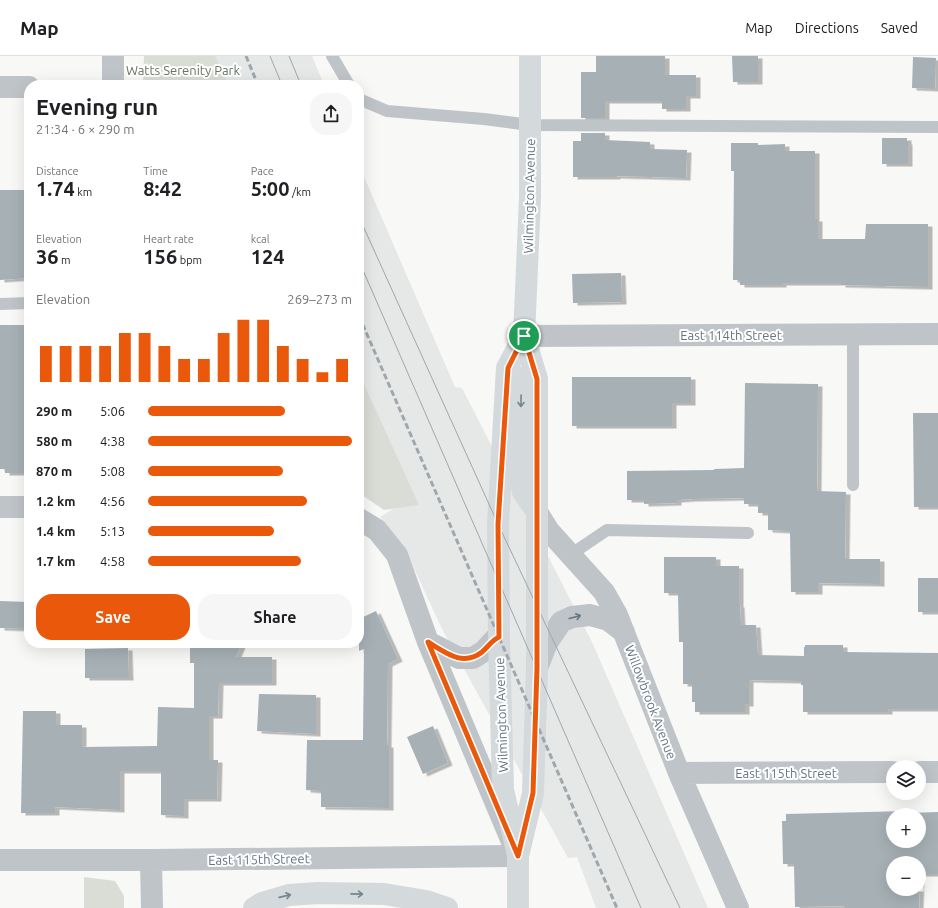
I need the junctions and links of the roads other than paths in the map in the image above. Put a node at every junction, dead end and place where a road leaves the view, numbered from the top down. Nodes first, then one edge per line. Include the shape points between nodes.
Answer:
1 (113, 56) edge
2 (332, 56) edge
3 (530, 56) edge
4 (113, 80) edge
5 (346, 80) edge
6 (0, 87) edge
7 (24, 87) edge
8 (364, 101) edge
9 (530, 125) junction
10 (938, 127) edge
11 (0, 304) edge
12 (24, 304) edge
13 (938, 334) edge
14 (853, 335) junction
15 (524, 336) junction
16 (508, 368) junction
17 (853, 485) dead end
18 (0, 507) edge
19 (24, 507) edge
20 (537, 512) junction
21 (364, 522) edge
22 (748, 533) dead end
23 (570, 554) junction
24 (624, 632) junction
25 (499, 637) junction
26 (428, 642) junction
27 (537, 668) junction
28 (886, 772) edge
29 (926, 772) edge
30 (938, 772) edge
31 (679, 773) junction
32 (518, 856) junction
33 (0, 860) edge
34 (151, 860) junction
35 (152, 908) edge
36 (254, 908) edge
37 (447, 908) edge
38 (518, 908) edge
39 (738, 908) edge

1 - 4 street
2 - 5 lane
3 - 9 main road, Wilmington Avenue
6 - 7 street
8 - 9 lane via 387,111
9 - 10 lane
9 - 15 main road, Wilmington Avenue via 530,198
11 - 12 lane
13 - 14 street, East 114th Street
14 - 15 street, East 114th Street
14 - 17 lane
15 - 16 main road, Wilmington Avenue
15 - 20 main road, Wilmington Avenue via 537,379
16 -> 20 main road via 521,382 522,492
16 - 25 main road, Wilmington Avenue via 498,524
18 - 19 street
20 - 23 street, Willowbrook Avenue via 549,531
20 - 27 main road, Wilmington Avenue
21 - 26 street via 378,530 397,555
22 - 23 lane via 607,530
23 - 24 street, Willowbrook Avenue via 604,592
27 -> 24 street via 547,643 561,622 572,617 590,615 602,618
24 - 31 street, Willowbrook Avenue
25 - 26 street via 473,658 459,658
25 - 32 main road, Wilmington Avenue via 503,790
26 - 32 street
27 - 32 main road, Wilmington Avenue via 533,793
28 - 31 street, East 115th Street
29 - 30 street
31 - 39 street, Willowbrook Avenue
32 - 34 street, East 115th Street
32 - 38 main road, Wilmington Avenue
33 - 34 street, East 115th Street
34 - 35 street
36 -> 37 main road via 262,902 289,895 318,893 384,894 426,901

